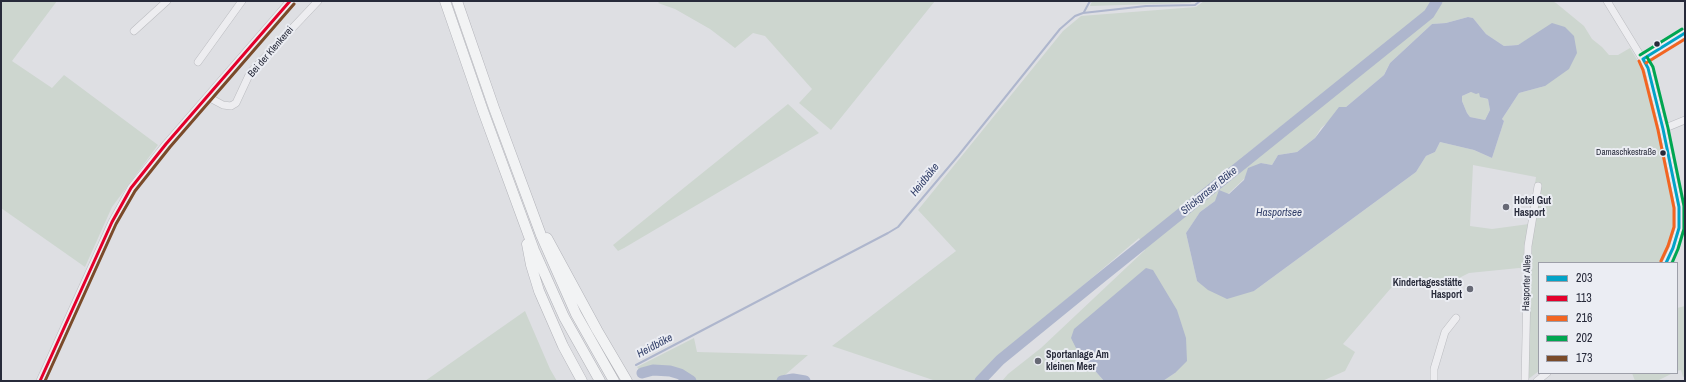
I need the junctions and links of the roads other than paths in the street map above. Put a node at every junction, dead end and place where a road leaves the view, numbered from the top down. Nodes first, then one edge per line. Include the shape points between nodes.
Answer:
1 (167, 1) edge
2 (242, 1) edge
3 (289, 1) edge
4 (318, 1) edge
5 (445, 1) edge
6 (457, 1) edge
7 (1607, 1) edge
8 (134, 30) dead end
9 (1685, 33) edge
10 (1643, 59) junction
11 (198, 62) dead end
12 (208, 96) junction
13 (1685, 120) edge
14 (1663, 129) junction
15 (1538, 186) dead end
16 (1681, 194) edge
17 (531, 210) junction
18 (522, 219) junction
19 (1682, 229) edge
20 (1666, 262) edge
21 (1456, 318) dead end
22 (1546, 374) edge
23 (40, 381) edge
24 (582, 381) edge
25 (600, 381) edge
26 (614, 381) edge
27 (627, 381) edge
28 (1434, 381) edge
29 (1525, 381) edge
30 (1537, 381) edge

1 - 8 street
2 - 11 street
3 - 12 street
4 - 12 street, Bei der Klenkerei via 250,74 236,103 231,106 223,105
5 - 18 highway
6 - 17 highway
7 - 10 street
9 - 10 street
10 - 14 street via 1648,68
12 - 23 street via 146,169 120,206
13 - 14 street
14 - 16 street
15 - 29 street, Hasporter Allee via 1528,246
16 - 19 street
17 - 26 highway via 576,314
17 - 27 highway
18 - 24 highway via 539,292
18 - 25 highway via 564,318
19 - 20 street
21 - 28 street via 1445,332 1434,369
22 - 30 street

